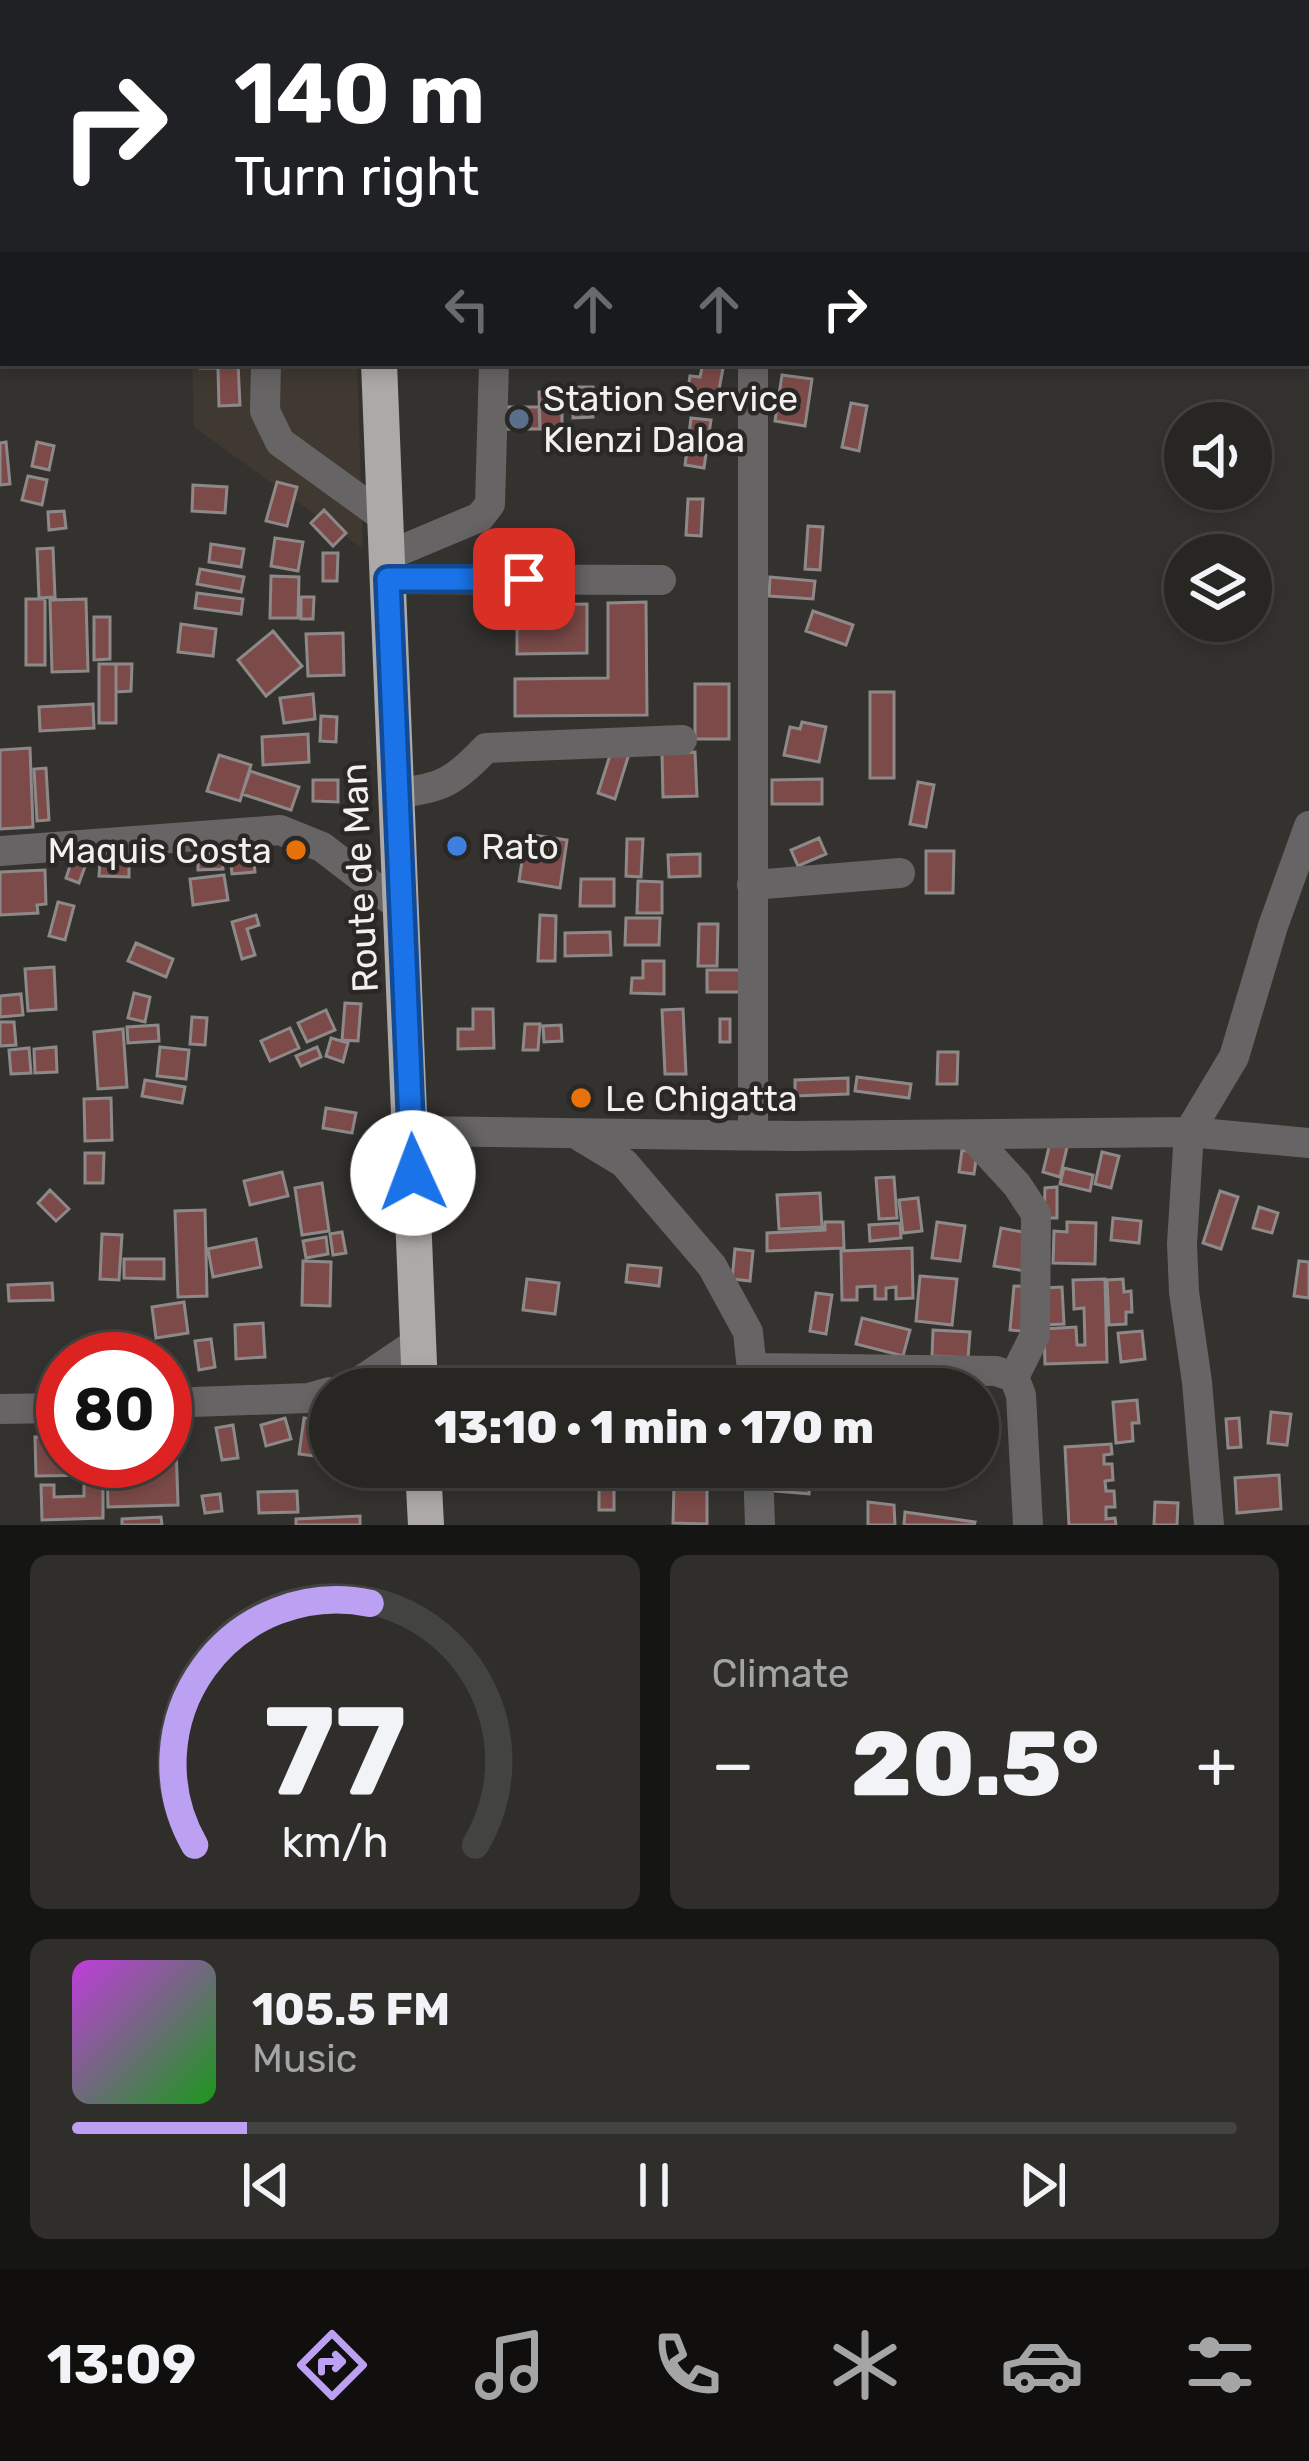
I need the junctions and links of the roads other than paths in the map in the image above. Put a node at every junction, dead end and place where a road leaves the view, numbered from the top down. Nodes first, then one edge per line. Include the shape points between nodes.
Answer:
1 (266, 366) edge
2 (379, 366) edge
3 (494, 366) edge
4 (753, 366) edge
5 (385, 518) junction
6 (387, 568) junction
7 (661, 580) dead end
8 (682, 740) dead end
9 (397, 793) junction
10 (1309, 826) edge
11 (0, 850) edge
12 (900, 873) dead end
13 (752, 886) junction
14 (403, 909) junction
15 (412, 1131) junction
16 (1189, 1132) junction
17 (574, 1133) junction
18 (971, 1135) junction
19 (753, 1136) junction
20 (1309, 1143) edge
21 (418, 1342) junction
22 (380, 1368) edge
23 (419, 1368) edge
24 (753, 1368) edge
25 (999, 1372) edge
26 (1014, 1377) junction
27 (309, 1398) edge
28 (192, 1402) edge
29 (36, 1408) edge
30 (0, 1409) edge
31 (424, 1488) edge
32 (759, 1488) edge
33 (426, 1525) edge
34 (760, 1525) edge
35 (1028, 1525) edge
36 (1209, 1525) edge

1 - 5 street via 265,411 280,442
2 - 5 highway, Route de Man
3 - 6 street via 490,504
4 - 13 street
5 - 6 highway, Route de Man
6 - 7 street
6 - 9 highway, Route de Man
8 - 9 street via 486,748 436,790
9 - 14 highway, Route de Man
10 - 16 street via 1234,1057
11 - 14 street via 280,830 322,847
12 - 13 street
13 - 19 street
14 - 15 highway, Route de Man
15 - 17 street
15 - 21 highway, Route de Man
16 - 18 street
16 - 20 street
16 - 36 street via 1184,1292
17 - 19 street
17 - 24 street via 624,1163 712,1267 748,1332
18 - 19 street
18 - 26 street via 1036,1214 1035,1335
21 - 22 street
21 - 23 highway, Route de Man
25 - 26 street
26 - 35 street
27 - 28 street
29 - 30 street
31 - 33 highway
32 - 34 street

